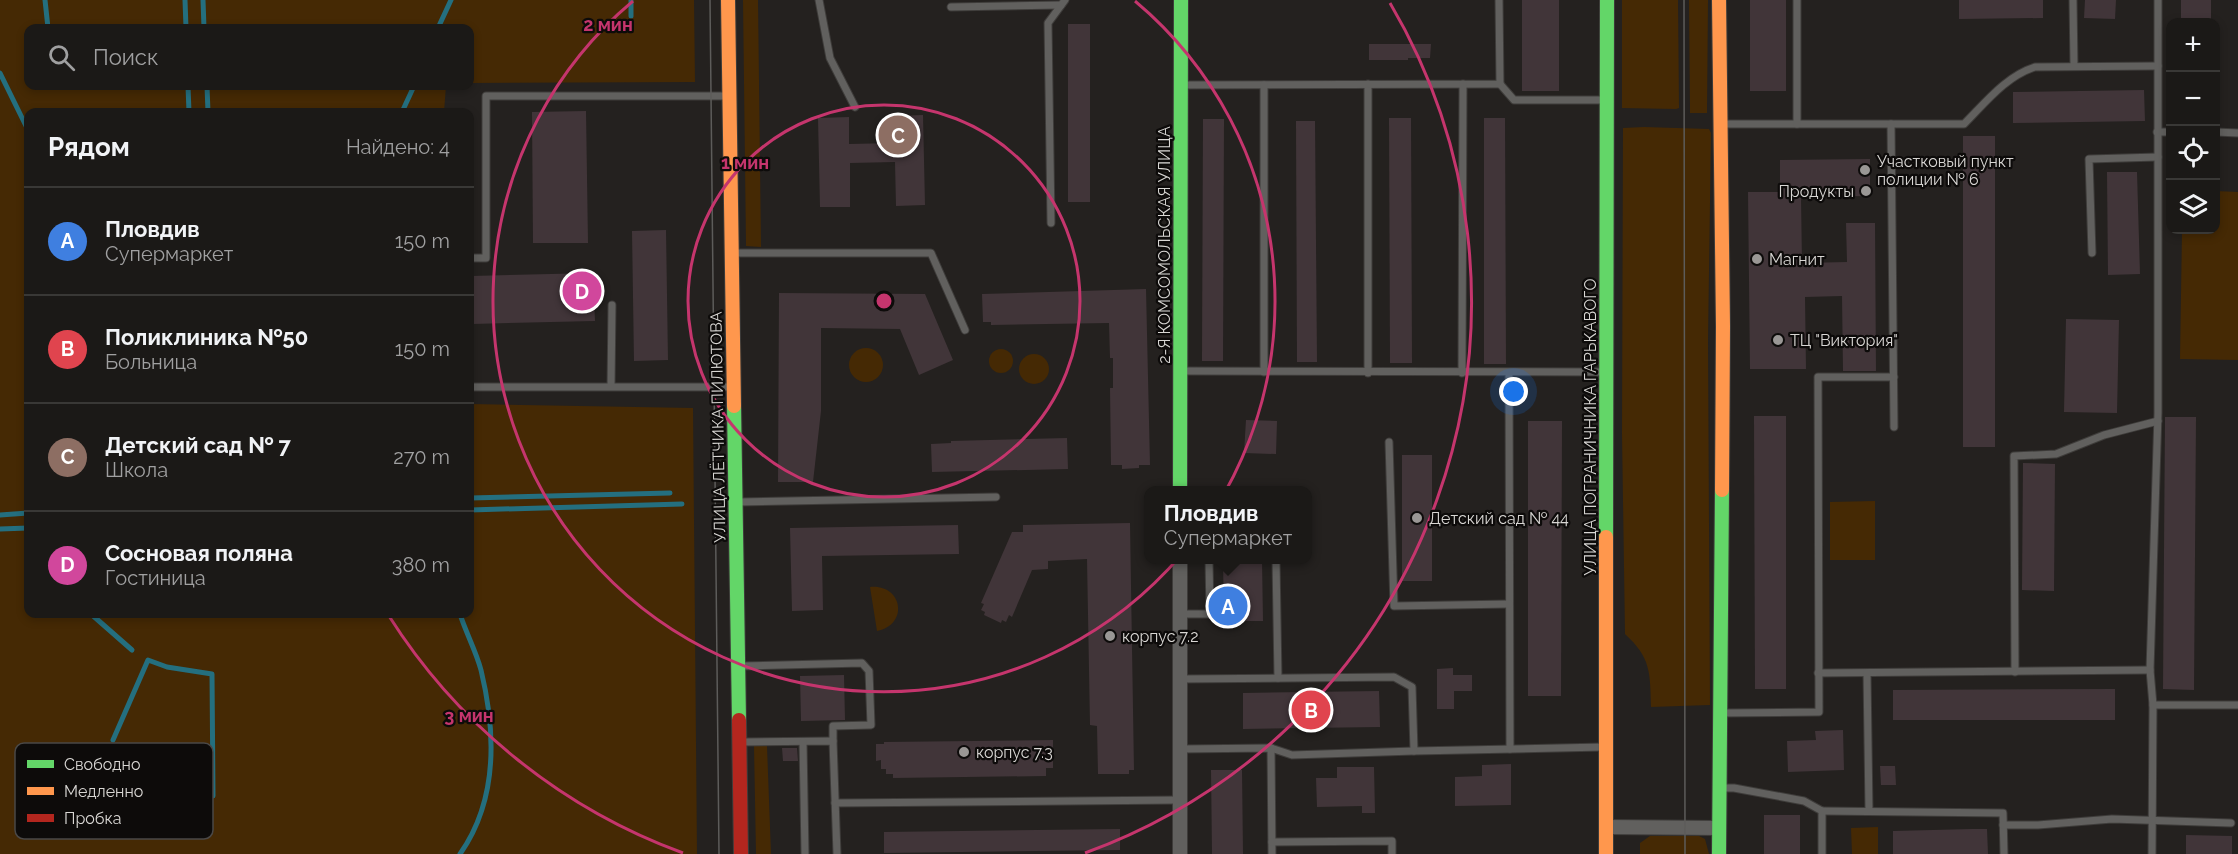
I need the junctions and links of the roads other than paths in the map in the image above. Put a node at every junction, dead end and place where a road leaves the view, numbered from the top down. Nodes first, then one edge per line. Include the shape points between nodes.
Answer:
1 (728, 0) edge
2 (819, 0) edge
3 (1181, 0) edge
4 (1499, 0) edge
5 (1607, 0) edge
6 (1719, 0) edge
7 (1797, 0) edge
8 (2073, 0) edge
9 (2158, 0) edge
10 (982, 3) edge
11 (1063, 3) edge
12 (951, 7) dead end
13 (2074, 66) junction
14 (2158, 66) junction
15 (1368, 84) junction
16 (1463, 84) junction
17 (1500, 84) junction
18 (1181, 85) junction
19 (1264, 85) junction
20 (729, 95) junction
21 (1607, 100) junction
22 (855, 107) dead end
23 (1720, 124) junction
24 (1797, 124) junction
25 (1891, 124) junction
26 (2157, 132) junction
27 (2166, 132) edge
28 (2220, 132) edge
29 (2238, 132) edge
30 (2158, 157) junction
31 (1050, 223) dead end
32 (732, 253) junction
33 (2092, 253) dead end
34 (474, 258) edge
35 (612, 305) dead end
36 (965, 330) dead end
37 (1181, 371) junction
38 (1264, 372) junction
39 (1607, 372) junction
40 (1368, 373) junction
41 (1462, 373) junction
42 (1509, 373) junction
43 (1893, 377) junction
44 (611, 386) junction
45 (474, 387) edge
46 (734, 387) junction
47 (2158, 421) junction
48 (1894, 427) dead end
49 (1389, 442) dead end
50 (1180, 486) edge
51 (996, 497) dead end
52 (736, 502) junction
53 (1180, 564) edge
54 (1209, 564) edge
55 (1276, 564) edge
56 (1509, 604) junction
57 (1180, 614) junction
58 (738, 666) junction
59 (2150, 670) junction
60 (2015, 672) junction
61 (1818, 673) junction
62 (1867, 673) junction
63 (1278, 678) junction
64 (1180, 679) junction
65 (2154, 705) junction
66 (2238, 705) edge
67 (1719, 713) junction
68 (833, 741) junction
69 (739, 742) junction
70 (803, 742) junction
71 (1606, 747) junction
72 (1271, 748) junction
73 (1180, 749) junction
74 (1510, 749) junction
75 (1414, 751) junction
76 (1719, 788) junction
77 (1179, 800) junction
78 (836, 803) junction
79 (1822, 811) junction
80 (1869, 811) junction
81 (2153, 820) junction
82 (2231, 823) dead end
83 (2003, 825) junction
84 (1606, 827) junction
85 (1719, 828) junction
86 (1272, 842) junction
87 (741, 854) edge
88 (805, 854) edge
89 (837, 854) edge
90 (1179, 854) edge
91 (1272, 854) edge
92 (1392, 854) edge
93 (1606, 854) edge
94 (1719, 854) edge
95 (1822, 854) edge
96 (2004, 854) edge
97 (2152, 854) edge

1 - 20 street, УЛИЦА ЛЁТЧИКА ПИЛЮТОВА
2 - 22 lane via 830,58
3 - 18 street, 2-Я КОМСОМОЛЬСКАЯ УЛИЦА
4 - 17 lane
5 - 21 street, УЛИЦА ПОГРАНИЧНИКА ГАРЬКАВОГО
6 - 23 street
7 - 24 lane
8 - 13 lane
9 - 14 lane
10 - 11 lane
10 - 12 lane
11 - 31 lane via 1048,23
13 - 14 lane
13 - 25 lane via 2035,67 2020,72 1964,124
14 - 26 lane
15 - 16 lane
15 - 19 lane
15 - 40 lane
16 - 17 lane
16 - 41 lane
17 - 21 lane via 1514,100
18 - 19 lane
18 - 37 street, 2-Я КОМСОМОЛЬСКАЯ УЛИЦА
19 - 38 lane
20 - 32 street, УЛИЦА ЛЁТЧИКА ПИЛЮТОВА
20 - 34 lane via 486,96 486,258
21 - 39 street, УЛИЦА ПОГРАНИЧНИКА ГАРЬКАВОГО
23 - 24 lane
23 - 67 street via 1723,326
24 - 25 lane
25 - 43 lane
26 - 27 lane
26 - 30 lane
28 - 29 lane
30 - 33 lane via 2089,159
30 - 47 lane
32 - 36 lane via 930,253
32 - 46 street, УЛИЦА ЛЁТЧИКА ПИЛЮТОВА
35 - 44 lane
37 - 38 lane
37 - 50 street, 2-Я КОМСОМОЛЬСКАЯ УЛИЦА
38 - 40 lane
39 - 42 lane
39 - 71 street, УЛИЦА ПОГРАНИЧНИКА ГАРЬКАВОГО
40 - 41 lane
41 - 42 lane
42 - 56 lane
43 - 48 lane
43 - 61 lane via 1818,377
44 - 45 lane
44 - 46 lane
46 - 52 street, УЛИЦА ЛЁТЧИКА ПИЛЮТОВА
47 - 59 lane
47 - 60 lane via 2104,435 2056,454 2014,456
49 - 56 lane via 1394,606
51 - 52 lane
52 - 58 street, УЛИЦА ЛЁТЧИКА ПИЛЮТОВА
53 - 57 street
54 - 57 lane via 1210,614
55 - 63 lane
56 - 74 lane
57 - 64 street
58 - 68 lane via 862,663 869,671 871,725 833,726
58 - 69 street, УЛИЦА ЛЁТЧИКА ПИЛЮТОВА
59 - 60 lane
59 - 65 lane
60 - 62 lane
61 - 62 lane
61 - 67 lane via 1819,712
62 - 80 lane
63 - 64 lane
63 - 75 lane via 1394,676 1412,687
64 - 73 street
65 - 66 lane
65 - 81 lane
67 - 76 street
68 - 70 lane
68 - 78 lane
69 - 70 lane
69 - 87 street, УЛИЦА ЛЁТЧИКА ПИЛЮТОВА
70 - 88 lane
71 - 74 lane
71 - 84 street, УЛИЦА ПОГРАНИЧНИКА ГАРЬКАВОГО
72 - 73 lane
72 - 75 lane via 1292,755
72 - 86 lane
73 - 77 street
74 - 75 lane
76 - 79 lane via 1804,801
76 - 85 street
77 - 78 lane
77 - 90 street
78 - 89 lane
79 - 80 lane
79 - 95 lane
80 - 83 lane via 2003,813
81 - 82 lane
81 - 83 lane
81 - 97 lane
83 - 96 lane
84 - 85 street
84 - 93 street, УЛИЦА ПОГРАНИЧНИКА ГАРЬКАВОГО
85 - 94 street
86 - 91 lane
86 - 92 lane via 1392,841

